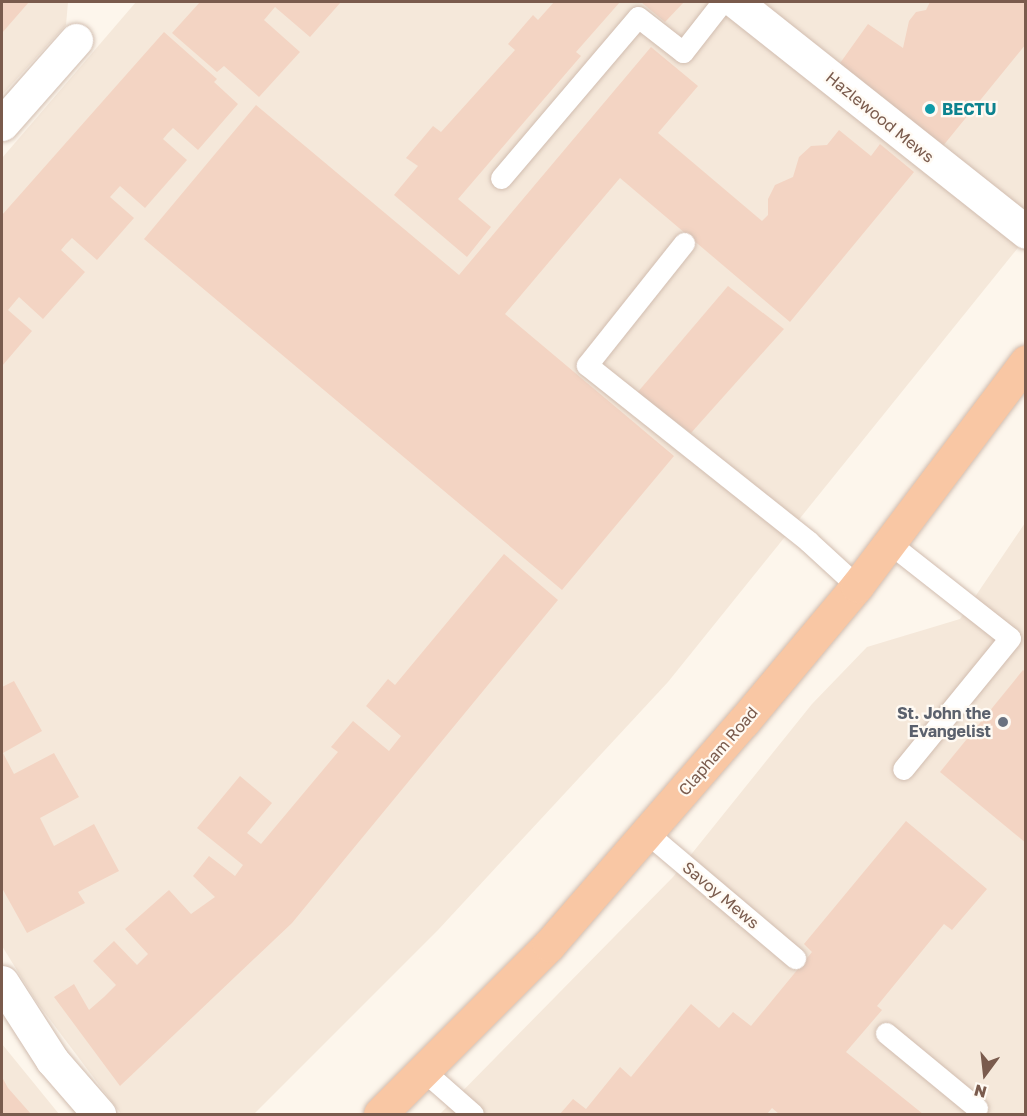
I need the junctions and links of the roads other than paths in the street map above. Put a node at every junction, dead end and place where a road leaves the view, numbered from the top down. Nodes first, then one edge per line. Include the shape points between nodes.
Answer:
1 (722, 2) edge
2 (736, 2) edge
3 (76, 40) dead end
4 (2, 124) edge
5 (501, 178) dead end
6 (1026, 232) edge
7 (684, 243) dead end
8 (1026, 362) edge
9 (888, 542) junction
10 (857, 586) junction
11 (903, 769) dead end
12 (647, 833) junction
13 (795, 958) dead end
14 (2, 982) edge
15 (886, 1033) dead end
16 (424, 1071) junction
17 (978, 1108) dead end
18 (99, 1114) edge
19 (380, 1114) edge
20 (473, 1114) edge

1 - 5 lane via 683,52 638,16
2 - 6 street, Hazlewood Mews
3 - 4 street
7 - 10 lane via 587,365 808,541
8 - 9 highway, Clapham Road
9 - 10 highway, Clapham Road
9 - 11 lane via 1010,638
10 - 12 highway, Clapham Road
12 - 13 lane, Savoy Mews
12 - 16 highway, Clapham Road via 549,945
14 - 18 street via 52,1060
15 - 17 lane
16 - 19 highway, Clapham Road
16 - 20 lane

